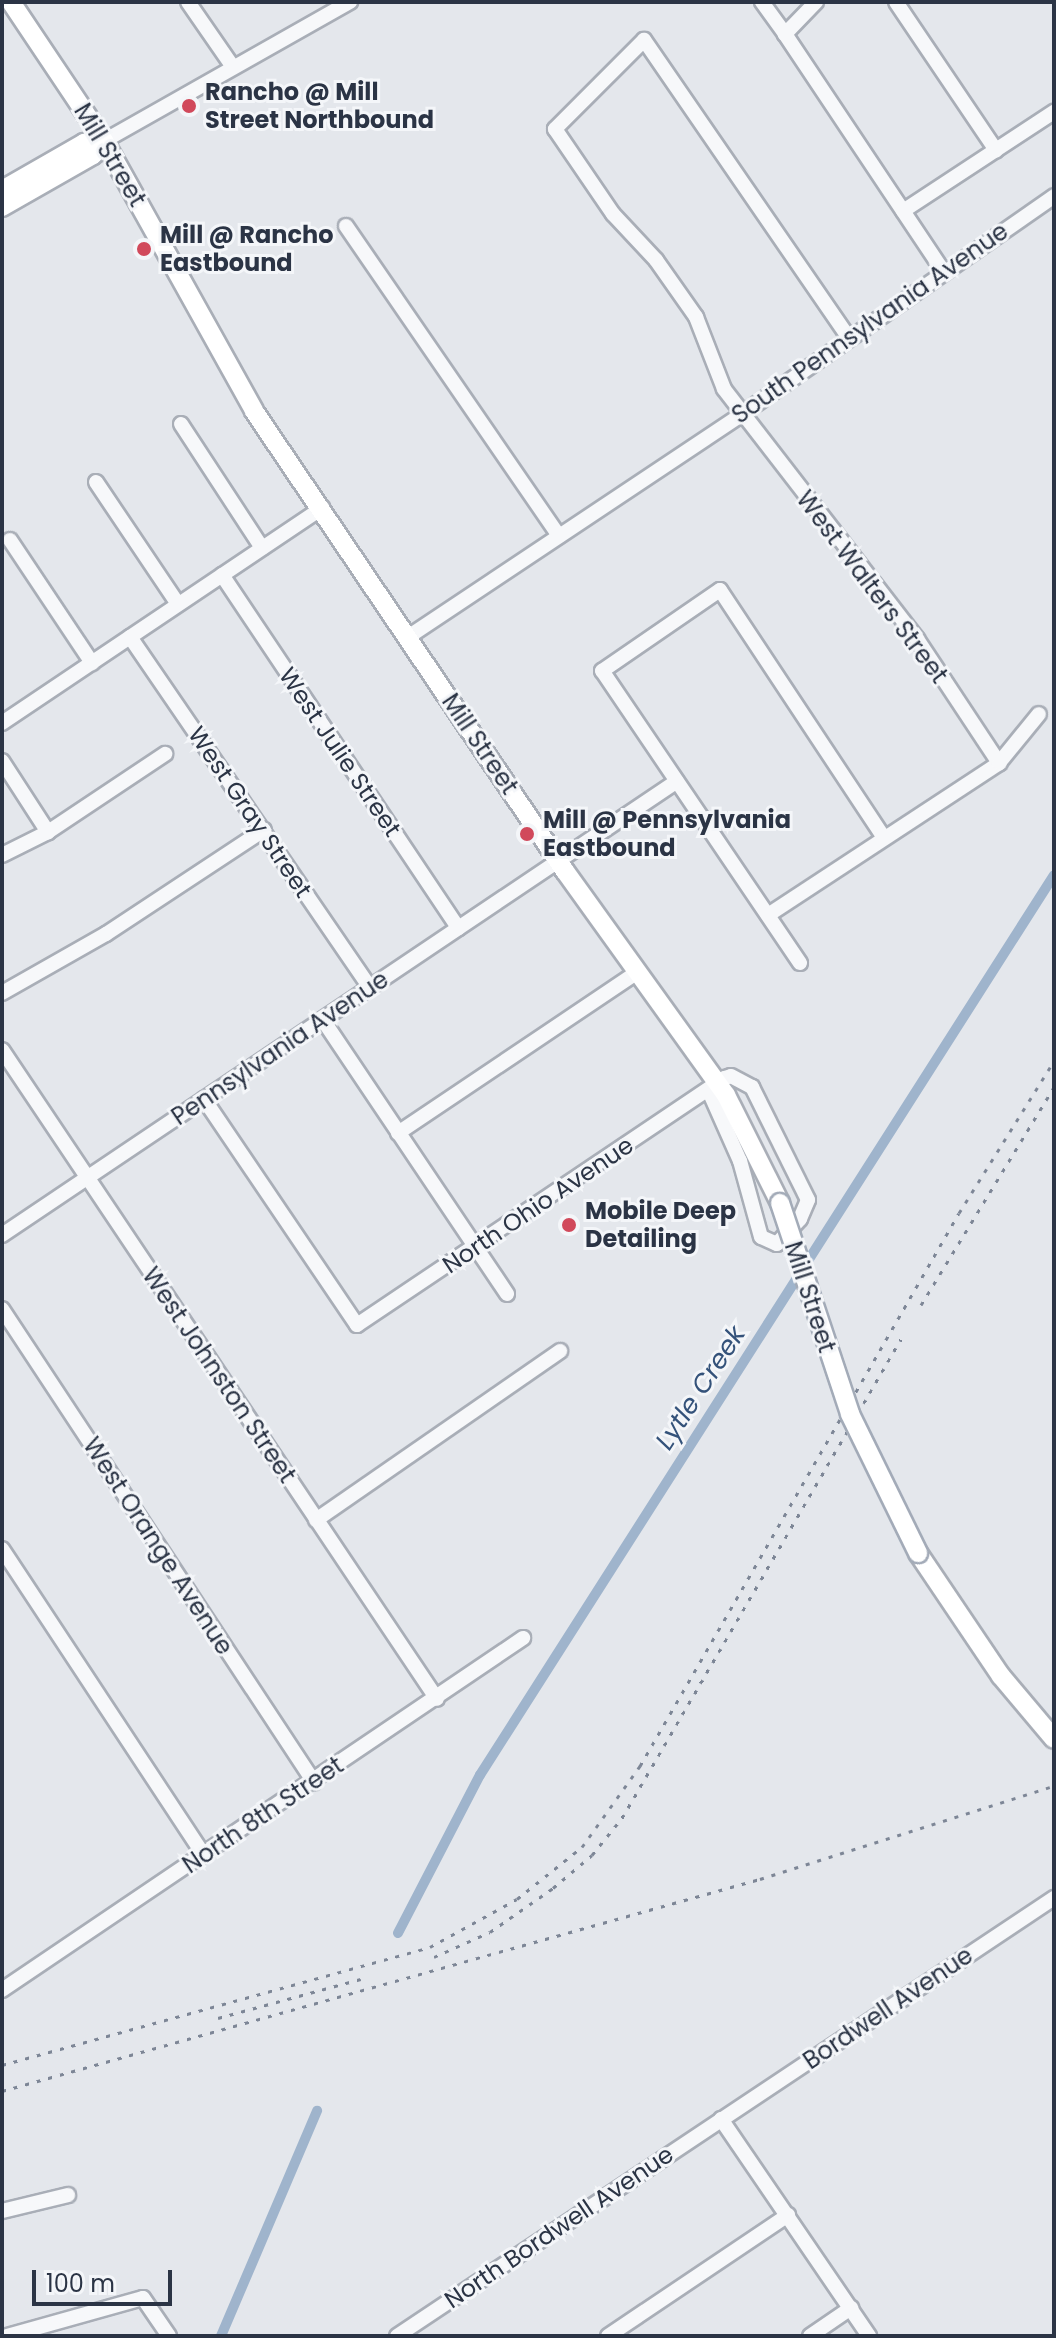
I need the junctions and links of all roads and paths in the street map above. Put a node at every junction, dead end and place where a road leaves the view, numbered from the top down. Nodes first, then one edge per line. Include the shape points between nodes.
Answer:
1 (11, 2) edge
2 (188, 2) edge
3 (350, 2) edge
4 (762, 2) edge
5 (816, 2) edge
6 (896, 2) edge
7 (785, 34) junction
8 (233, 67) junction
9 (1054, 112) edge
10 (104, 141) junction
11 (996, 150) junction
12 (2, 190) edge
13 (1054, 196) edge
14 (2, 207) edge
15 (903, 211) junction
16 (346, 226) dead end
17 (944, 272) junction
18 (849, 338) junction
19 (742, 414) junction
20 (181, 424) dead end
21 (96, 482) dead end
22 (322, 508) junction
23 (559, 536) junction
24 (10, 540) dead end
25 (262, 548) junction
26 (222, 575) junction
27 (178, 604) junction
28 (130, 637) junction
29 (408, 637) junction
30 (92, 663) junction
31 (1039, 714) dead end
32 (2, 723) edge
33 (165, 754) dead end
34 (2, 761) edge
35 (999, 763) junction
36 (677, 781) junction
37 (264, 830) junction
38 (48, 832) junction
39 (884, 838) junction
40 (2, 855) edge
41 (559, 861) junction
42 (768, 915) junction
43 (458, 928) junction
44 (800, 963) dead end
45 (636, 973) junction
46 (370, 988) junction
47 (2, 993) edge
48 (323, 1020) junction
49 (2, 1050) edge
50 (714, 1088) junction
51 (204, 1099) junction
52 (398, 1133) junction
53 (87, 1177) junction
54 (2, 1235) edge
55 (475, 1247) junction
56 (507, 1294) dead end
57 (2, 1309) edge
58 (560, 1351) dead end
59 (316, 1520) junction
60 (2, 1549) edge
61 (523, 1638) dead end
62 (437, 1699) junction
63 (1054, 1739) edge
64 (314, 1782) junction
65 (204, 1855) junction
66 (1054, 1898) edge
67 (2, 1990) edge
68 (721, 2119) junction
69 (68, 2195) dead end
70 (2, 2211) edge
71 (788, 2215) junction
72 (851, 2308) junction
73 (7, 2336) edge
74 (169, 2336) edge
75 (397, 2336) edge
76 (608, 2336) edge
77 (810, 2336) edge
78 (869, 2336) edge

1 - 10 main road, Mill Street
2 - 8 street
3 - 8 street
4 - 7 street
5 - 7 street
6 - 11 street
7 - 15 street
8 - 10 street
9 - 11 street
10 - 12 main road via 84,143
10 - 14 main road via 93,155
10 - 22 main road, Mill Street via 231,373
11 - 15 street
13 - 17 street, South Pennsylvania Avenue
15 - 17 street
16 - 23 street
17 - 18 street, South Pennsylvania Avenue
18 - 19 street, South Pennsylvania Avenue
18 - 19 street, West Walters Street via 644,40 555,129 613,214 656,260 696,317 716,372
19 - 23 street, South Pennsylvania Avenue
19 - 35 street, West Walters Street via 917,639
20 - 25 street
21 - 27 street
22 - 25 street
22 - 29 main road, Mill Street
23 - 29 street, South Pennsylvania Avenue
24 - 30 street
25 - 26 street
26 - 27 street
26 - 43 street, West Julie Street
27 - 28 street
28 - 30 street
28 - 37 street, West Gray Street
29 - 41 main road, Mill Street
30 - 32 street
31 - 35 street
33 - 38 street
34 - 38 street
35 - 39 street
36 - 39 street via 602,671 720,590
36 - 41 street, Pennsylvania Avenue
36 - 42 street
37 - 46 street, West Gray Street
37 - 47 street via 106,934
38 - 40 street
39 - 42 street
41 - 43 street, Pennsylvania Avenue
41 - 45 main road, Mill Street
42 - 44 street
43 - 46 street, Pennsylvania Avenue
45 - 50 main road, Mill Street
45 - 52 street
46 - 48 street, Pennsylvania Avenue
48 - 51 street, Pennsylvania Avenue
48 - 52 street
49 - 53 street, West Johnston Street
50 - 50 street via 731,1076 747,1081 808,1200 800,1219 777,1244 761,1237
50 - 55 street, North Ohio Avenue
50 - 63 main road, Mill Street, bridge via 780,1203 850,1414 918,1553 984,1652
51 - 53 street, Pennsylvania Avenue
51 - 55 street, North Ohio Avenue via 357,1325
52 - 55 street
53 - 54 street, Pennsylvania Avenue
53 - 59 street, West Johnston Street
55 - 56 street
57 - 64 street, West Orange Avenue
58 - 59 street
59 - 62 street, West Johnston Street
60 - 65 street
61 - 62 street, North 8th Street
62 - 64 street, North 8th Street
64 - 65 street, North 8th Street
65 - 67 street, North 8th Street
66 - 68 street, Bordwell Avenue
68 - 71 street
68 - 75 street, North Bordwell Avenue
69 - 70 street
71 - 72 street
71 - 76 street
72 - 77 street
72 - 78 street
73 - 74 street via 143,2298

